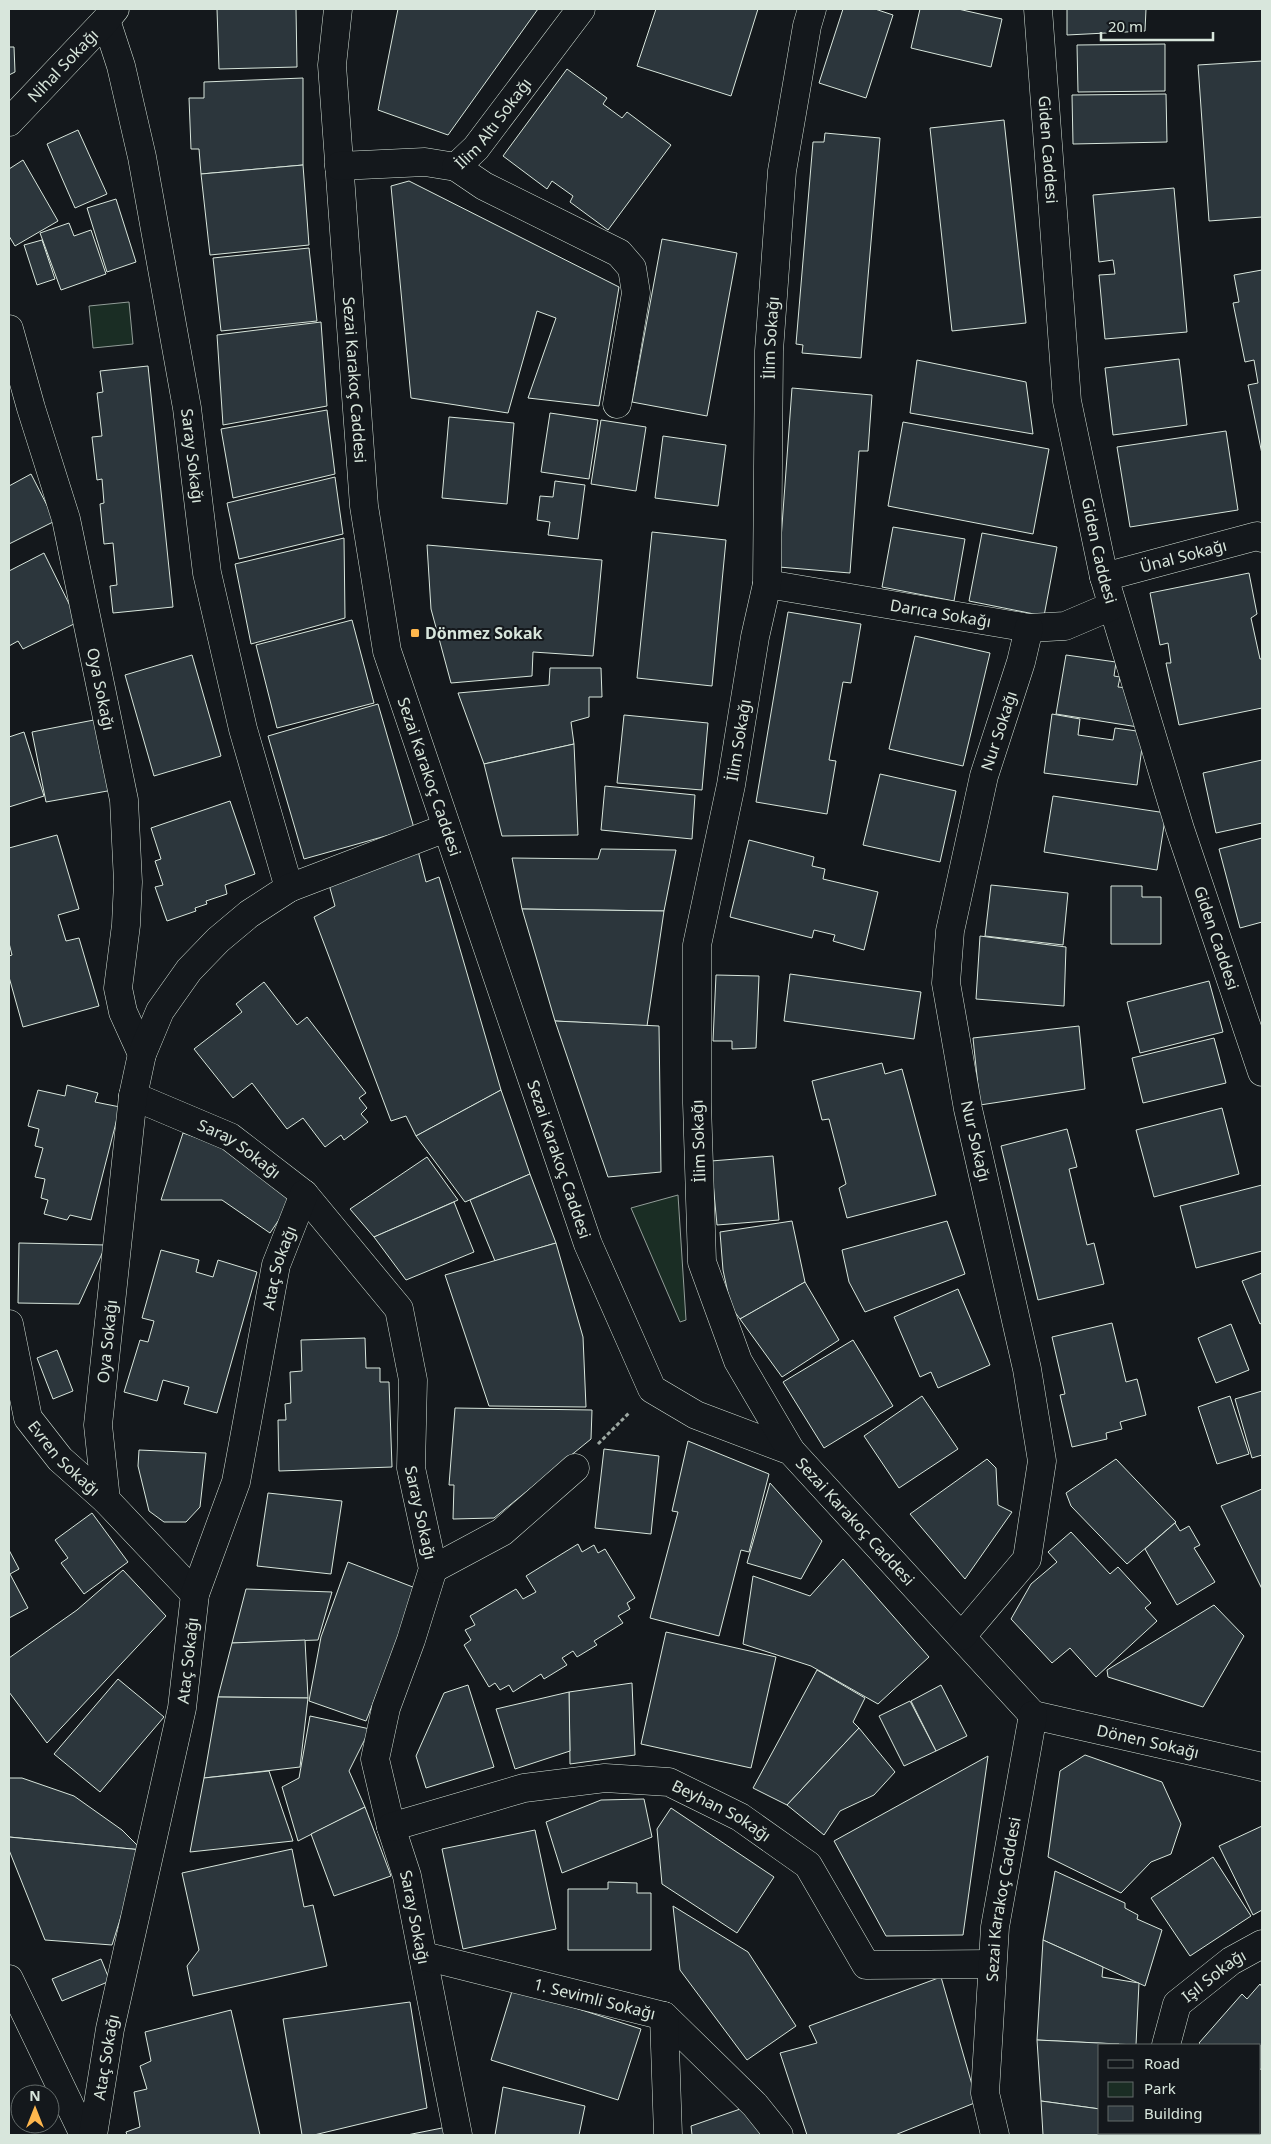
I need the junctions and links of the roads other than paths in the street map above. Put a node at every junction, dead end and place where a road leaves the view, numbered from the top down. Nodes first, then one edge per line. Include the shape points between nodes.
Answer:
1 (338, 9) edge
2 (581, 9) edge
3 (812, 9) edge
4 (1038, 9) edge
5 (111, 15) edge
6 (9, 122) edge
7 (339, 166) junction
8 (456, 167) junction
9 (9, 329) edge
10 (617, 404) dead end
11 (1262, 538) edge
12 (1104, 577) junction
13 (767, 584) junction
14 (1112, 606) junction
15 (1029, 628) junction
16 (446, 828) junction
17 (289, 888) junction
18 (142, 1054) junction
19 (1262, 1072) edge
20 (134, 1096) junction
21 (304, 1194) junction
22 (9, 1324) edge
23 (791, 1451) junction
24 (575, 1468) road end
25 (106, 1500) junction
26 (433, 1569) junction
27 (195, 1594) junction
28 (962, 1636) junction
29 (1033, 1715) junction
30 (1262, 1767) edge
31 (391, 1827) junction
32 (1262, 1944) edge
33 (424, 1956) junction
34 (992, 1964) junction
35 (9, 1979) edge
36 (664, 2016) junction
37 (1166, 2044) edge
38 (84, 2135) edge
39 (93, 2135) edge
40 (458, 2135) edge
41 (668, 2135) edge
42 (779, 2135) edge
43 (995, 2135) edge

1 - 7 street, Sezai Karakoç Caddesi via 332,65
2 - 8 street, İlim Altı Sokağı via 476,148
3 - 13 street, İlim Sokağı via 806,26 781,190 768,351
4 - 12 street, Giden Caddesi via 1067,401
5 - 6 street, Nihal Sokağı
5 - 17 street, Saray Sokağı via 142,157 187,408 207,573 243,729
7 - 8 street, İlim Altı Sokağı via 425,162
7 - 16 street, Sezai Karakoç Caddesi via 364,506 386,642
8 - 10 street via 484,186 619,253 632,268 636,293
9 - 18 street, Oya Sokağı via 66,519 124,800 128,882 118,988 122,1012
11 - 12 street, Ünal Sokağı via 1257,536
12 - 14 street, Giden Caddesi
13 - 15 street, Darıca Sokağı
13 - 23 street, İlim Sokağı via 697,945 697,1112 702,1262 738,1362
14 - 15 street, Darıca Sokağı via 1065,626
14 - 19 street, Giden Caddesi via 1180,829
15 - 28 street, Nur Sokağı via 984,776 950,932 946,983 968,1109 1027,1369 1042,1461 1027,1559
16 - 17 street, Oya Sokağı
16 - 23 street, Sezai Karakoç Caddesi via 588,1244 652,1389 696,1416
17 - 18 street, Oya Sokağı via 249,914 188,970 160,1010
18 - 20 street, Oya Sokağı
20 - 21 street, Saray Sokağı via 230,1137
20 - 25 street, Oya Sokağı via 98,1425
21 - 26 street, Saray Sokağı via 400,1309 413,1380 411,1468
21 - 27 street, Ataç Sokağı via 276,1265 236,1482
22 - 25 street, Evren Sokağı via 28,1418 60,1459
23 - 28 street, Sezai Karakoç Caddesi
24 - 26 street via 502,1532
25 - 27 street
26 - 31 street, Saray Sokağı via 386,1708 375,1759
27 - 39 street, Ataç Sokağı via 182,1708 110,2030
28 - 29 street, Sezai Karakoç Caddesi
29 - 30 street, Dönen Sokağı
29 - 34 street, Sezai Karakoç Caddesi via 995,1926
31 - 33 street, Saray Sokağı via 407,1876
31 - 34 street, Beyhan Sokağı via 524,1788 605,1778 669,1782 740,1817 808,1865 866,1966
32 - 37 street, Işıl Sokağı via 1231,1961 1177,2004
33 - 36 street, 1. Sevimli Sokağı
33 - 40 street, Saray Sokağı
34 - 43 street, Sezai Karakoç Caddesi via 985,2093
35 - 38 street
36 - 41 street
36 - 42 street, 1. Sevimli Sokağı via 755,2106

